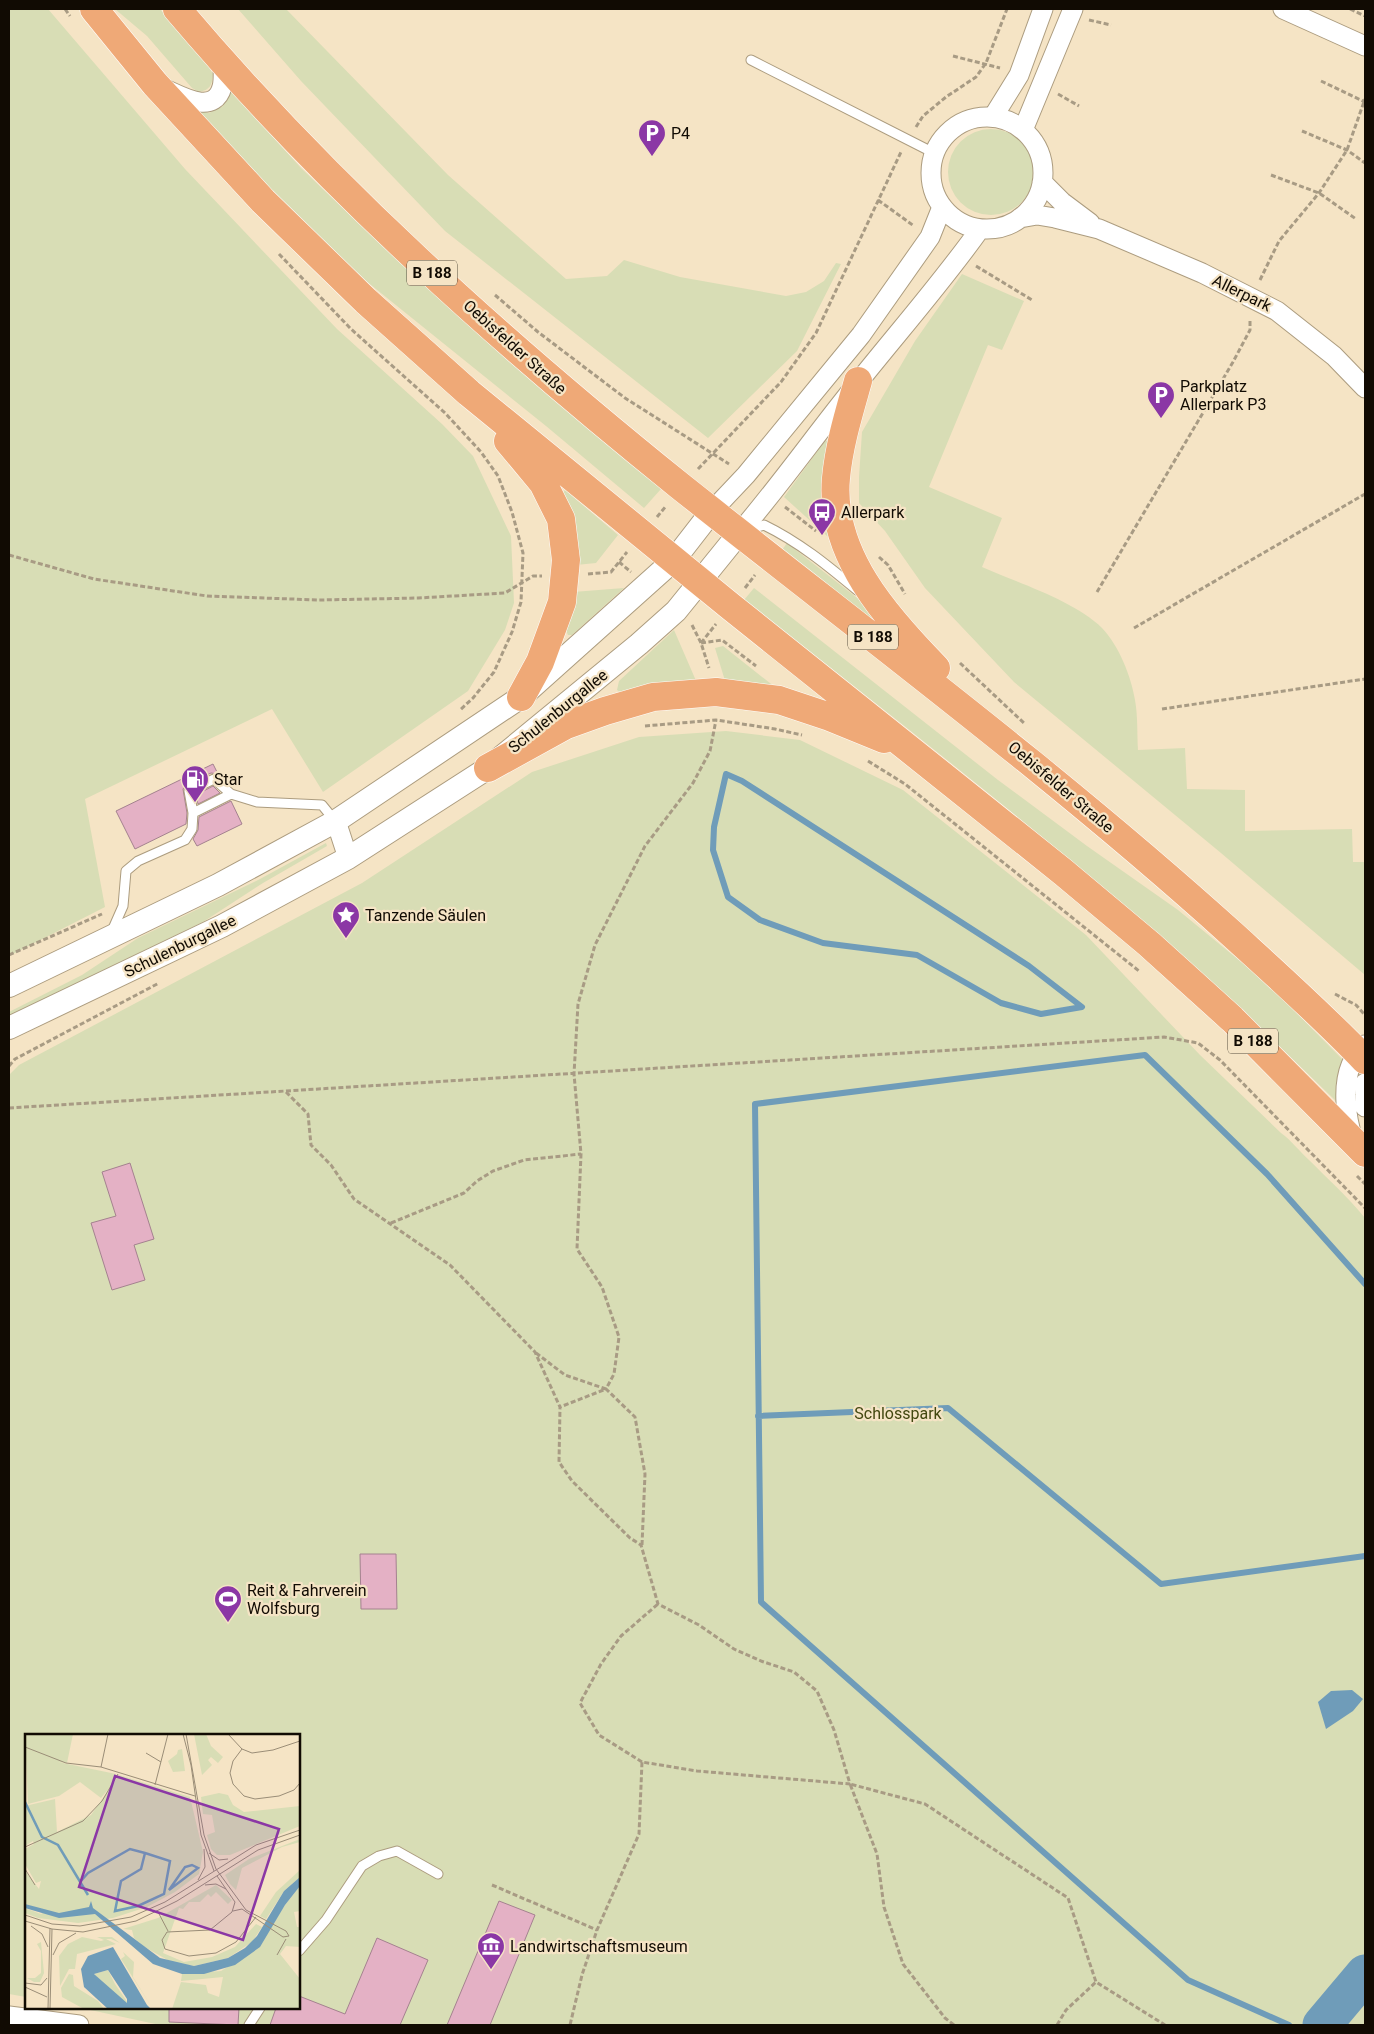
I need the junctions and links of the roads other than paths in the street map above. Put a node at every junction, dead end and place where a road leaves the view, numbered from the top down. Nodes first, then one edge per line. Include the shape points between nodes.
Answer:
1 (177, 9) edge
2 (1043, 9) edge
3 (1073, 9) edge
4 (1283, 9) edge
5 (85, 16) edge
6 (1365, 46) edge
7 (751, 60) dead end
8 (223, 64) junction
9 (155, 84) junction
10 (993, 117) junction
11 (1023, 130) junction
12 (934, 153) junction
13 (1042, 182) junction
14 (942, 207) junction
15 (1020, 218) junction
16 (980, 229) junction
17 (1099, 229) junction
18 (858, 381) junction
19 (1365, 388) edge
20 (469, 393) junction
21 (712, 510) junction
22 (740, 532) junction
23 (778, 546) junction
24 (674, 560) junction
25 (701, 582) junction
26 (883, 610) junction
27 (521, 697) junction
28 (1007, 742) junction
29 (913, 751) junction
30 (488, 768) junction
31 (231, 794) junction
32 (193, 813) junction
33 (336, 822) junction
34 (348, 858) junction
35 (110, 936) junction
36 (9, 986) edge
37 (9, 1028) edge
38 (1364, 1059) edge
39 (1365, 1083) edge
40 (1365, 1106) edge
41 (1359, 1147) edge
42 (438, 1874) dead end
43 (300, 1950) edge
44 (259, 2009) edge
45 (9, 2016) edge
46 (79, 2025) edge
47 (249, 2025) edge

1 - 8 main road, Oebisfelder Straße / B 188
2 - 10 street via 1019,75
3 - 11 street
4 - 6 street
5 - 9 main road, B 188
7 - 12 lane
8 - 9 street via 222,88 210,101 194,102
8 - 21 main road, Oebisfelder Straße / B 188 via 310,157 403,247 570,396
9 - 20 main road, B 188 via 263,201 366,301
10 - 11 street, Allerpark
10 - 12 street, Allerpark via 970,120 957,126 945,136
11 - 13 street, Allerpark via 1035,145 1042,164
12 - 14 street, Allerpark via 933,190
13 - 15 street, Allerpark via 1031,208
13 - 17 street, Allerpark via 1062,202
14 - 16 street, Allerpark via 963,224
14 - 21 street via 930,238 861,335 746,475
15 - 16 street, Allerpark via 1007,226
15 - 17 street, Allerpark via 1037,215
16 - 18 street
17 - 19 street, Allerpark via 1202,273 1277,311 1334,356
18 - 22 street
18 - 26 main road via 842,435 836,479 839,516 861,575
20 - 24 main road, B 188
20 - 27 main road via 543,483 561,519 566,560 562,602 540,662
21 - 22 main road, B 188
21 - 24 street
22 - 23 main road, Oebisfelder Straße / B 188
22 - 25 street, Schulenburgallee
23 - 26 lane via 810,552
23 - 28 main road, Oebisfelder Straße / B 188
24 - 25 main road, B 188
24 - 27 street
25 - 29 main road, B 188
25 - 30 street, Schulenburgallee via 676,611 639,644
26 - 28 main road
27 - 33 street
28 - 38 main road, Oebisfelder Straße / B 188 via 1172,879
29 - 30 main road via 778,700 716,692 653,698 605,711 566,725
29 - 41 main road, B 188 via 1149,944 1232,1019
30 - 34 street, Schulenburgallee
31 - 32 lane
31 - 32 lane via 214,779 189,791
31 - 33 lane via 257,802 322,805
32 - 35 lane via 192,829 184,840 138,860 126,871 123,906
33 - 34 street
33 - 35 street
34 - 37 street, Schulenburgallee via 222,926
35 - 36 street
38 - 41 street via 1351,1064 1346,1102 1348,1121
39 - 40 street
42 - 43 lane via 397,1851 379,1856 362,1866 326,1920
44 - 47 lane
45 - 46 street

